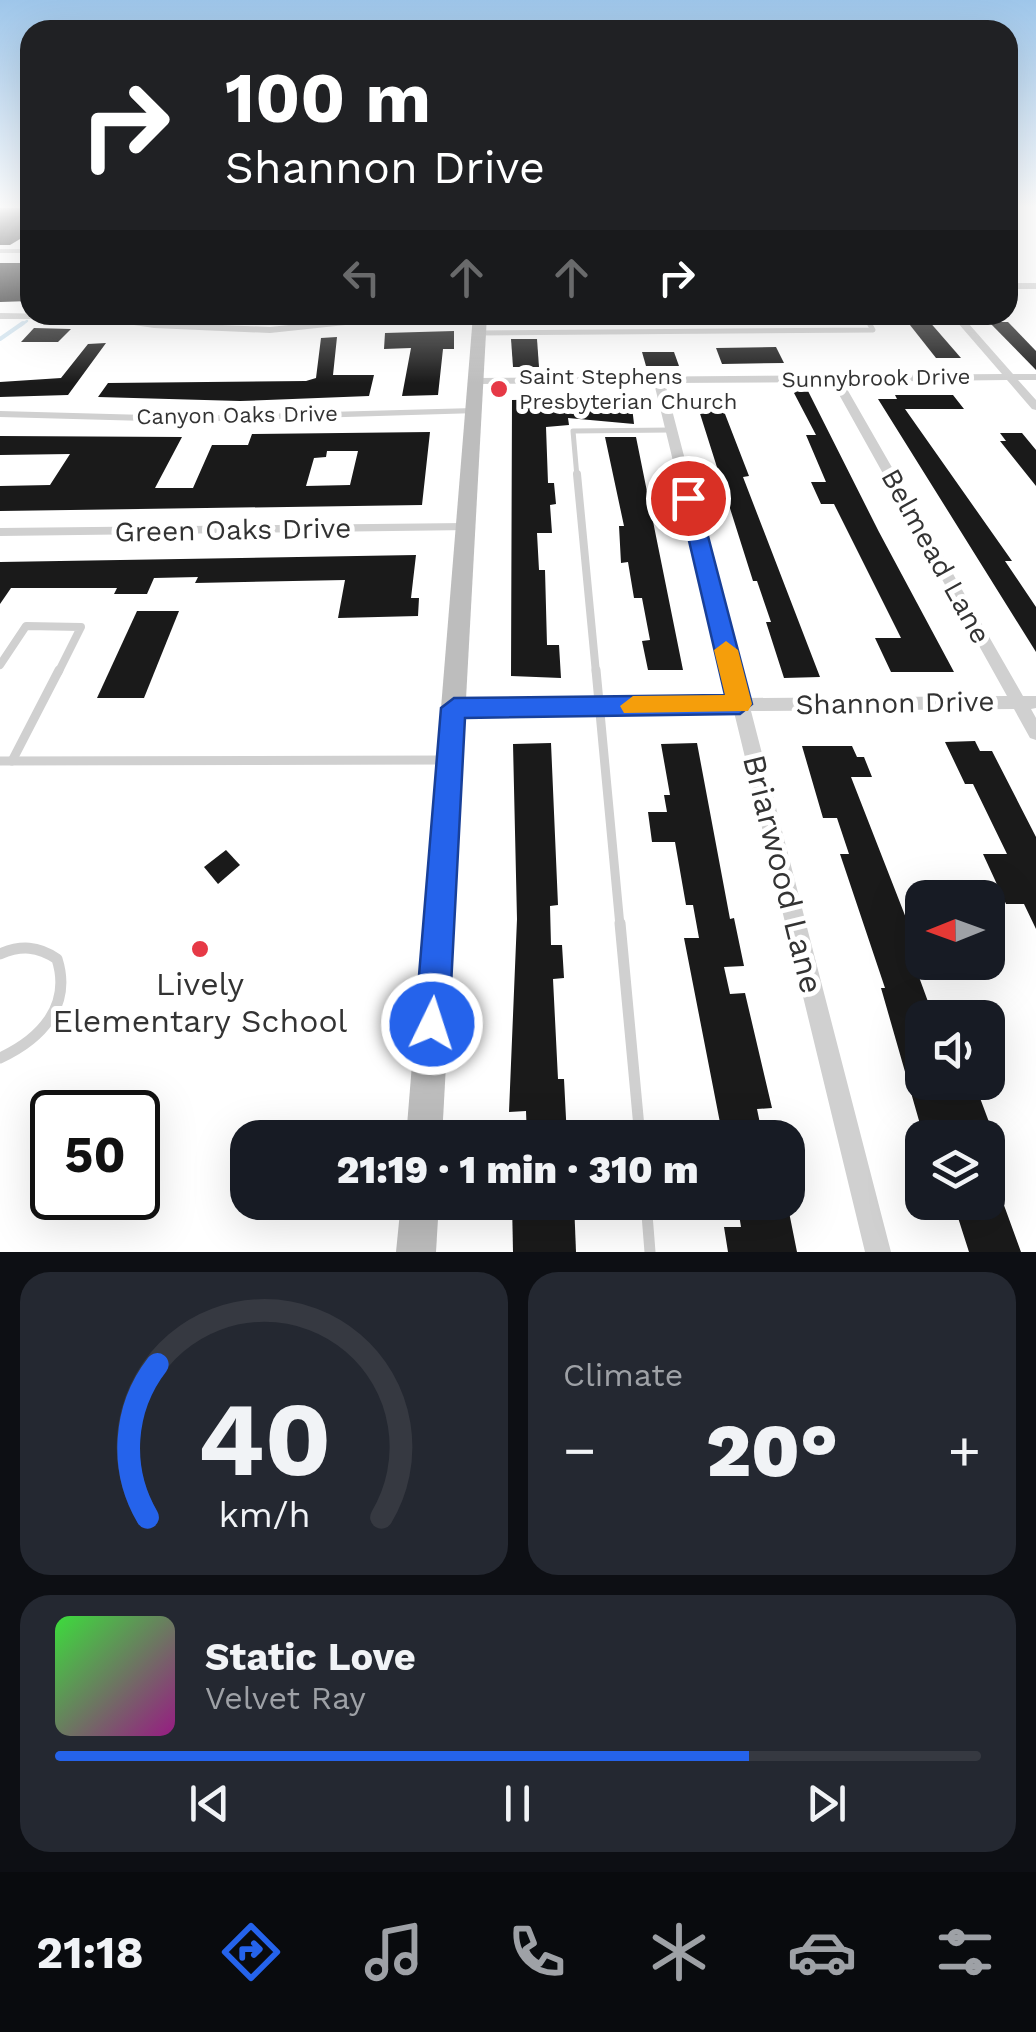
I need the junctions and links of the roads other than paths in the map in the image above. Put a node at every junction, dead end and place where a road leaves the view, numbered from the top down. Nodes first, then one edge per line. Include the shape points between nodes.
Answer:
1 (196, 325) edge
2 (314, 325) edge
3 (480, 325) edge
4 (627, 325) edge
5 (870, 325) edge
6 (965, 325) edge
7 (1010, 377) junction
8 (1036, 377) edge
9 (836, 379) junction
10 (659, 380) junction
11 (476, 382) junction
12 (1036, 407) edge
13 (474, 411) junction
14 (0, 414) edge
15 (672, 430) junction
16 (466, 527) junction
17 (0, 532) edge
18 (0, 664) edge
19 (1027, 702) edge
20 (740, 704) junction
21 (600, 706) junction
22 (454, 708) junction
23 (1036, 733) edge
24 (6, 760) edge
25 (450, 760) junction
26 (0, 954) edge
27 (0, 1058) edge
28 (425, 1120) edge
29 (638, 1120) edge
30 (419, 1220) edge
31 (647, 1220) edge
32 (416, 1252) edge
33 (650, 1252) edge
34 (878, 1252) edge

1 - 2 street
3 - 11 main road
4 - 5 lane via 873,330
6 - 7 street
7 - 8 street, Sunnybrook Drive
7 - 9 street, Sunnybrook Drive
7 - 12 street
9 - 10 street, Sunnybrook Drive
9 - 19 street, Belmead Lane
10 - 11 street, Sunnybrook Drive
10 - 15 street, Briarwood Lane
11 - 13 main road
13 - 14 street, Canyon Oaks Drive via 183,419
13 - 16 main road
15 - 20 street, Briarwood Lane
15 - 21 lane via 573,430
16 - 17 street, Green Oaks Drive
16 - 22 main road
18 - 24 lane via 26,626 82,626
19 - 20 street, Shannon Drive
19 - 23 street, Belmead Lane
20 - 21 street, Shannon Drive
20 - 34 street, Briarwood Lane
21 - 22 street, Shannon Drive
21 - 29 lane
22 - 25 main road
24 - 25 lane
25 - 28 main road
26 - 27 lane via 28,946 45,950 57,959 64,988 47,1024
30 - 32 main road
31 - 33 lane

